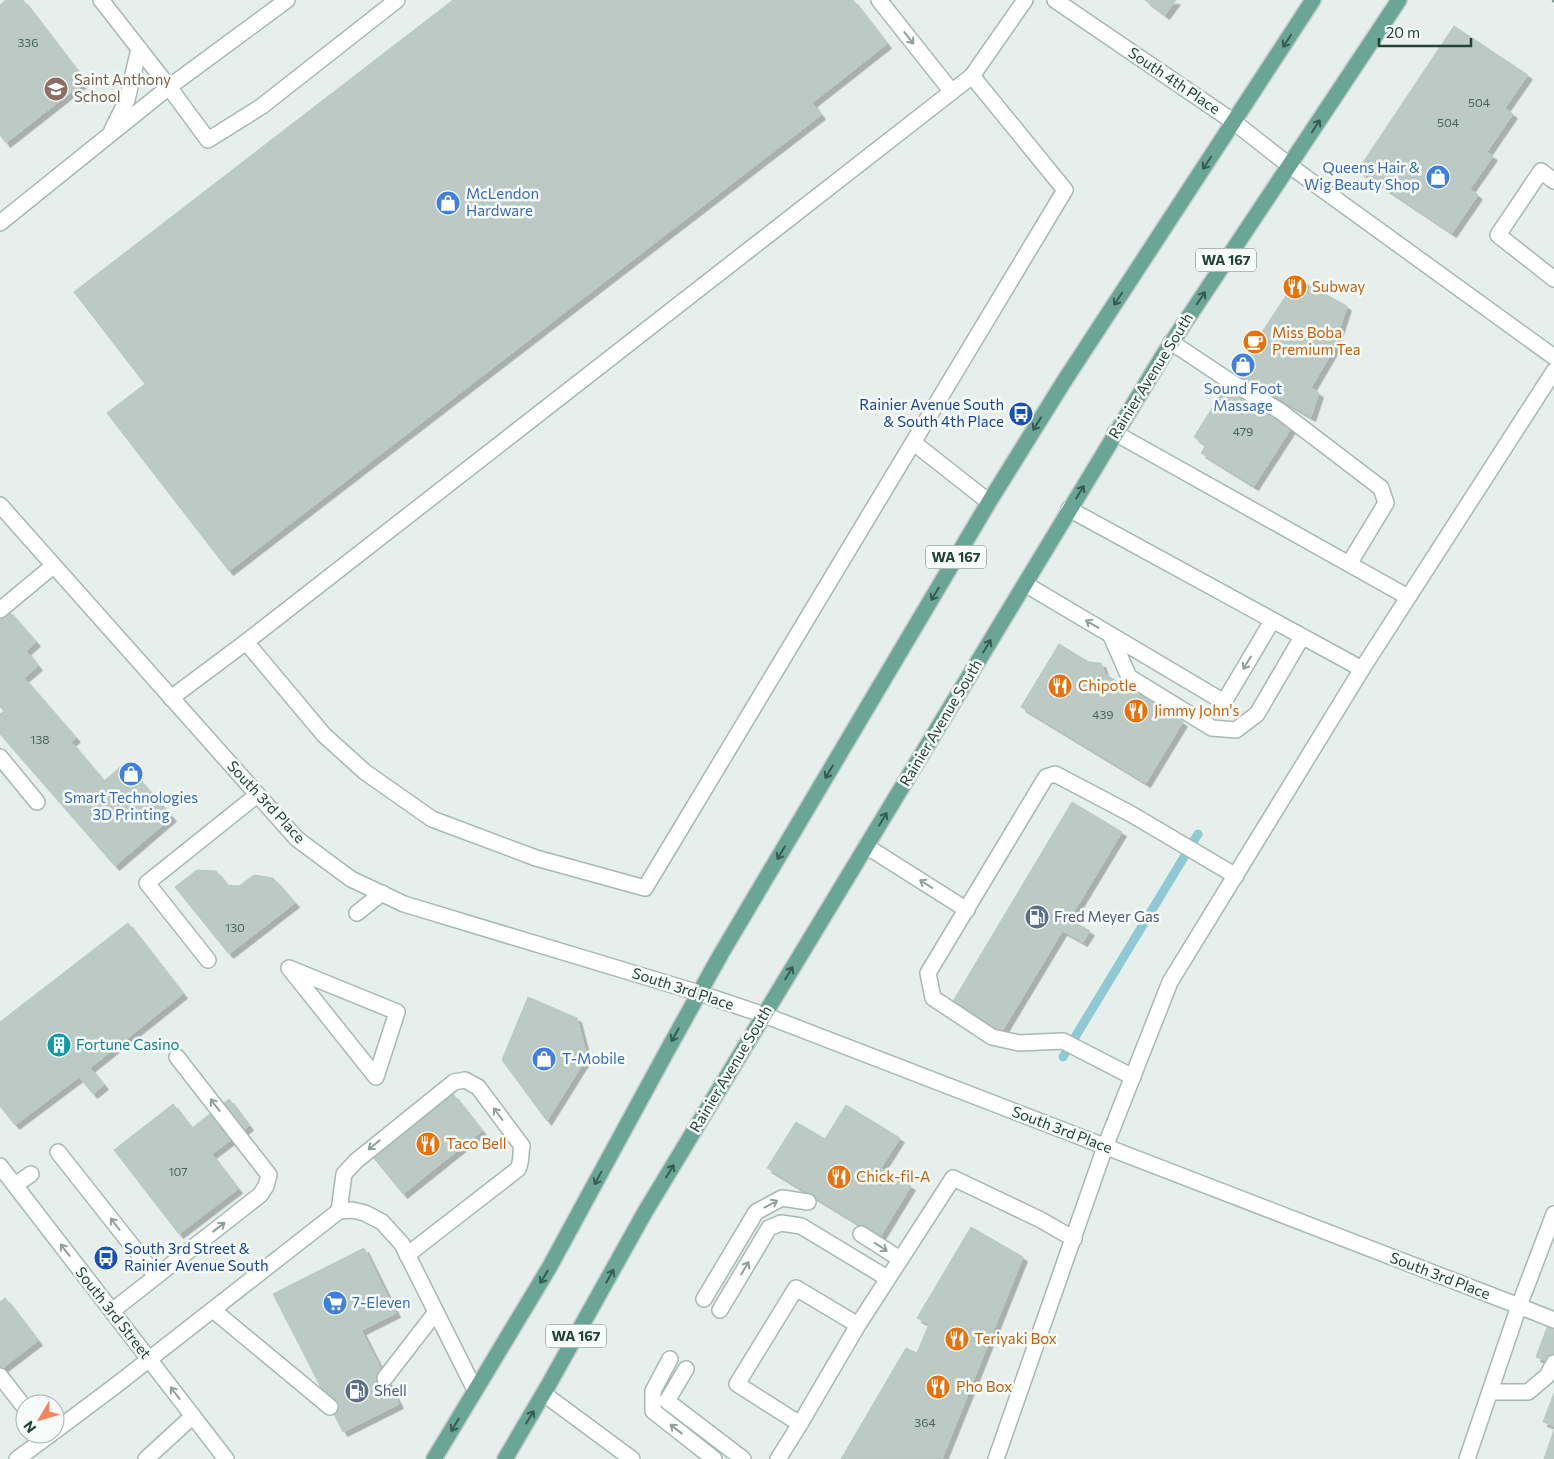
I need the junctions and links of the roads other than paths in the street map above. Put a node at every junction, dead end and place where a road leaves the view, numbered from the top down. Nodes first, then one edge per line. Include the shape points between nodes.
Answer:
1 (101, 0) edge
2 (287, 0) edge
3 (397, 0) edge
4 (879, 0) edge
5 (1025, 0) edge
6 (1313, 0) edge
7 (1399, 0) edge
8 (1065, 3) edge
9 (139, 49) junction
10 (972, 76) junction
11 (169, 87) junction
12 (952, 92) junction
13 (1234, 122) junction
14 (110, 135) junction
15 (1290, 166) junction
16 (1554, 181) edge
17 (0, 223) edge
18 (1554, 279) edge
19 (1171, 342) junction
20 (1554, 357) edge
21 (1554, 371) edge
22 (1116, 433) junction
23 (914, 442) junction
24 (989, 502) junction
25 (0, 505) edge
26 (1070, 509) junction
27 (1349, 564) junction
28 (54, 566) junction
29 (1025, 584) junction
30 (1408, 597) junction
31 (0, 610) edge
32 (1272, 621) junction
33 (1111, 636) junction
34 (1302, 637) junction
35 (246, 642) junction
36 (1362, 669) junction
37 (171, 698) junction
38 (0, 757) edge
39 (257, 795) junction
40 (37, 802) dead end
41 (866, 846) junction
42 (1236, 876) junction
43 (382, 893) junction
44 (967, 910) junction
45 (357, 913) dead end
46 (208, 960) dead end
47 (289, 968) joint
48 (699, 993) junction
49 (764, 1015) junction
50 (177, 1057) dead end
51 (1133, 1077) junction
52 (1105, 1146) junction
53 (58, 1152) dead end
54 (0, 1166) edge
55 (31, 1174) dead end
56 (15, 1185) junction
57 (808, 1202) dead end
58 (338, 1211) junction
59 (1554, 1214) edge
60 (862, 1234) dead end
61 (1074, 1238) junction
62 (407, 1255) junction
63 (900, 1259) junction
64 (156, 1276) junction
65 (888, 1278) junction
66 (704, 1299) dead end
67 (1519, 1306) junction
68 (213, 1310) junction
69 (720, 1310) dead end
70 (112, 1311) junction
71 (436, 1312) junction
72 (1554, 1320) edge
73 (858, 1325) junction
74 (149, 1359) junction
75 (670, 1359) dead end
76 (1554, 1363) edge
77 (686, 1369) dead end
78 (0, 1376) edge
79 (385, 1378) dead end
80 (476, 1390) junction
81 (1490, 1392) junction
82 (544, 1394) junction
83 (15, 1395) edge
84 (330, 1407) dead end
85 (193, 1416) junction
86 (65, 1422) edge
87 (800, 1424) junction
88 (36, 1444) edge
89 (17, 1459) edge
90 (146, 1459) edge
91 (226, 1459) edge
92 (434, 1459) edge
93 (505, 1459) edge
94 (632, 1459) edge
95 (714, 1459) edge
96 (743, 1459) edge
97 (778, 1459) edge
98 (996, 1459) edge
99 (1467, 1459) edge

1 - 9 street
2 - 11 street
3 - 11 street via 262,106 208,140
4 -> 12 street
5 - 10 street
6 -> 13 main road, WA 167
15 -> 7 main road, Rainier Avenue South / WA 167
8 - 13 street, South 4th Place
9 - 11 street
9 - 14 street via 126,100
10 - 12 street
10 - 23 street via 1065,190
11 - 14 street
12 - 35 street
13 - 15 street, South 4th Place
13 -> 24 main road, WA 167
14 - 17 street
19 -> 15 main road, Rainier Avenue South / WA 167
15 - 20 street, South 4th Place
16 - 18 street via 1541,171 1498,235
19 - 22 main road, Rainier Avenue South / WA 167
19 - 27 street via 1280,410 1381,488 1386,502
21 - 30 street
26 -> 22 main road, Rainier Avenue South / WA 167
22 - 27 street
23 - 24 street
23 - 35 street via 645,888 536,858 432,819 366,772 324,735
24 -> 48 main road, WA 167
25 - 28 street, South 3rd Place
26 - 29 main road, Rainier Avenue South / WA 167
26 - 32 street
27 - 30 street
28 - 31 street
28 - 37 street, South 3rd Place
33 -> 29 street
41 -> 29 main road, Rainier Avenue South / WA 167
30 - 36 street
32 -> 33 street via 1224,702
32 - 34 street
33 - 34 street via 1129,677 1212,728 1236,730 1257,714
34 - 36 street
35 - 37 street
36 - 42 street
37 - 39 street, South 3rd Place
38 - 40 street
39 - 43 street, South 3rd Place via 296,839 351,879
39 - 46 street via 147,883
44 -> 41 street
49 -> 41 main road, Rainier Avenue South / WA 167
42 - 44 street via 1055,774 1046,777
42 - 51 street via 1170,982
43 - 45 street
43 - 48 street, South 3rd Place via 404,904
44 - 51 street via 928,973 932,998 992,1037 1019,1043 1063,1041
47 - 47 street via 397,1012 376,1077 371,1070
48 - 49 street, South 3rd Place
48 -> 80 main road, WA 167 via 549,1268
49 - 52 street, South 3rd Place
82 -> 49 main road, Rainier Avenue South / WA 167 via 645,1212
64 -> 50 street via 260,1195 269,1175
51 - 52 street
52 - 61 street
52 - 67 street, South 3rd Place
64 -> 53 street
54 - 56 street, South 3rd Street
55 - 56 street
70 -> 56 street, South 3rd Street
66 -> 57 street via 756,1212 782,1198
58 - 62 street via 365,1213 382,1222 402,1244
62 -> 58 street via 518,1169 521,1163 522,1146 478,1086 465,1080 454,1082 356,1160 344,1174
58 - 68 street
59 - 67 street
60 -> 63 street
61 - 63 street via 953,1178
61 - 98 street
62 - 71 street
63 - 65 street
64 - 70 street
69 -> 65 street via 769,1228 781,1223 802,1226
65 - 73 street
67 - 72 street, South 3rd Place
67 - 81 street
68 - 74 street
68 - 84 street
70 - 74 street, South 3rd Street
71 - 79 street
71 - 80 street
73 - 87 street
73 - 87 street via 796,1288 737,1384
85 -> 74 street, South 3rd Street
74 - 86 street
95 -> 75 street via 653,1411 653,1391
76 - 81 street via 1547,1376 1528,1392
77 - 96 street via 667,1401
78 - 83 street
80 -> 92 main road, WA 167
81 - 99 street
93 -> 82 main road, Rainier Avenue South / WA 167
82 - 94 street
85 - 90 street
85 - 91 street, South 3rd Street
87 - 97 street
88 - 89 street

